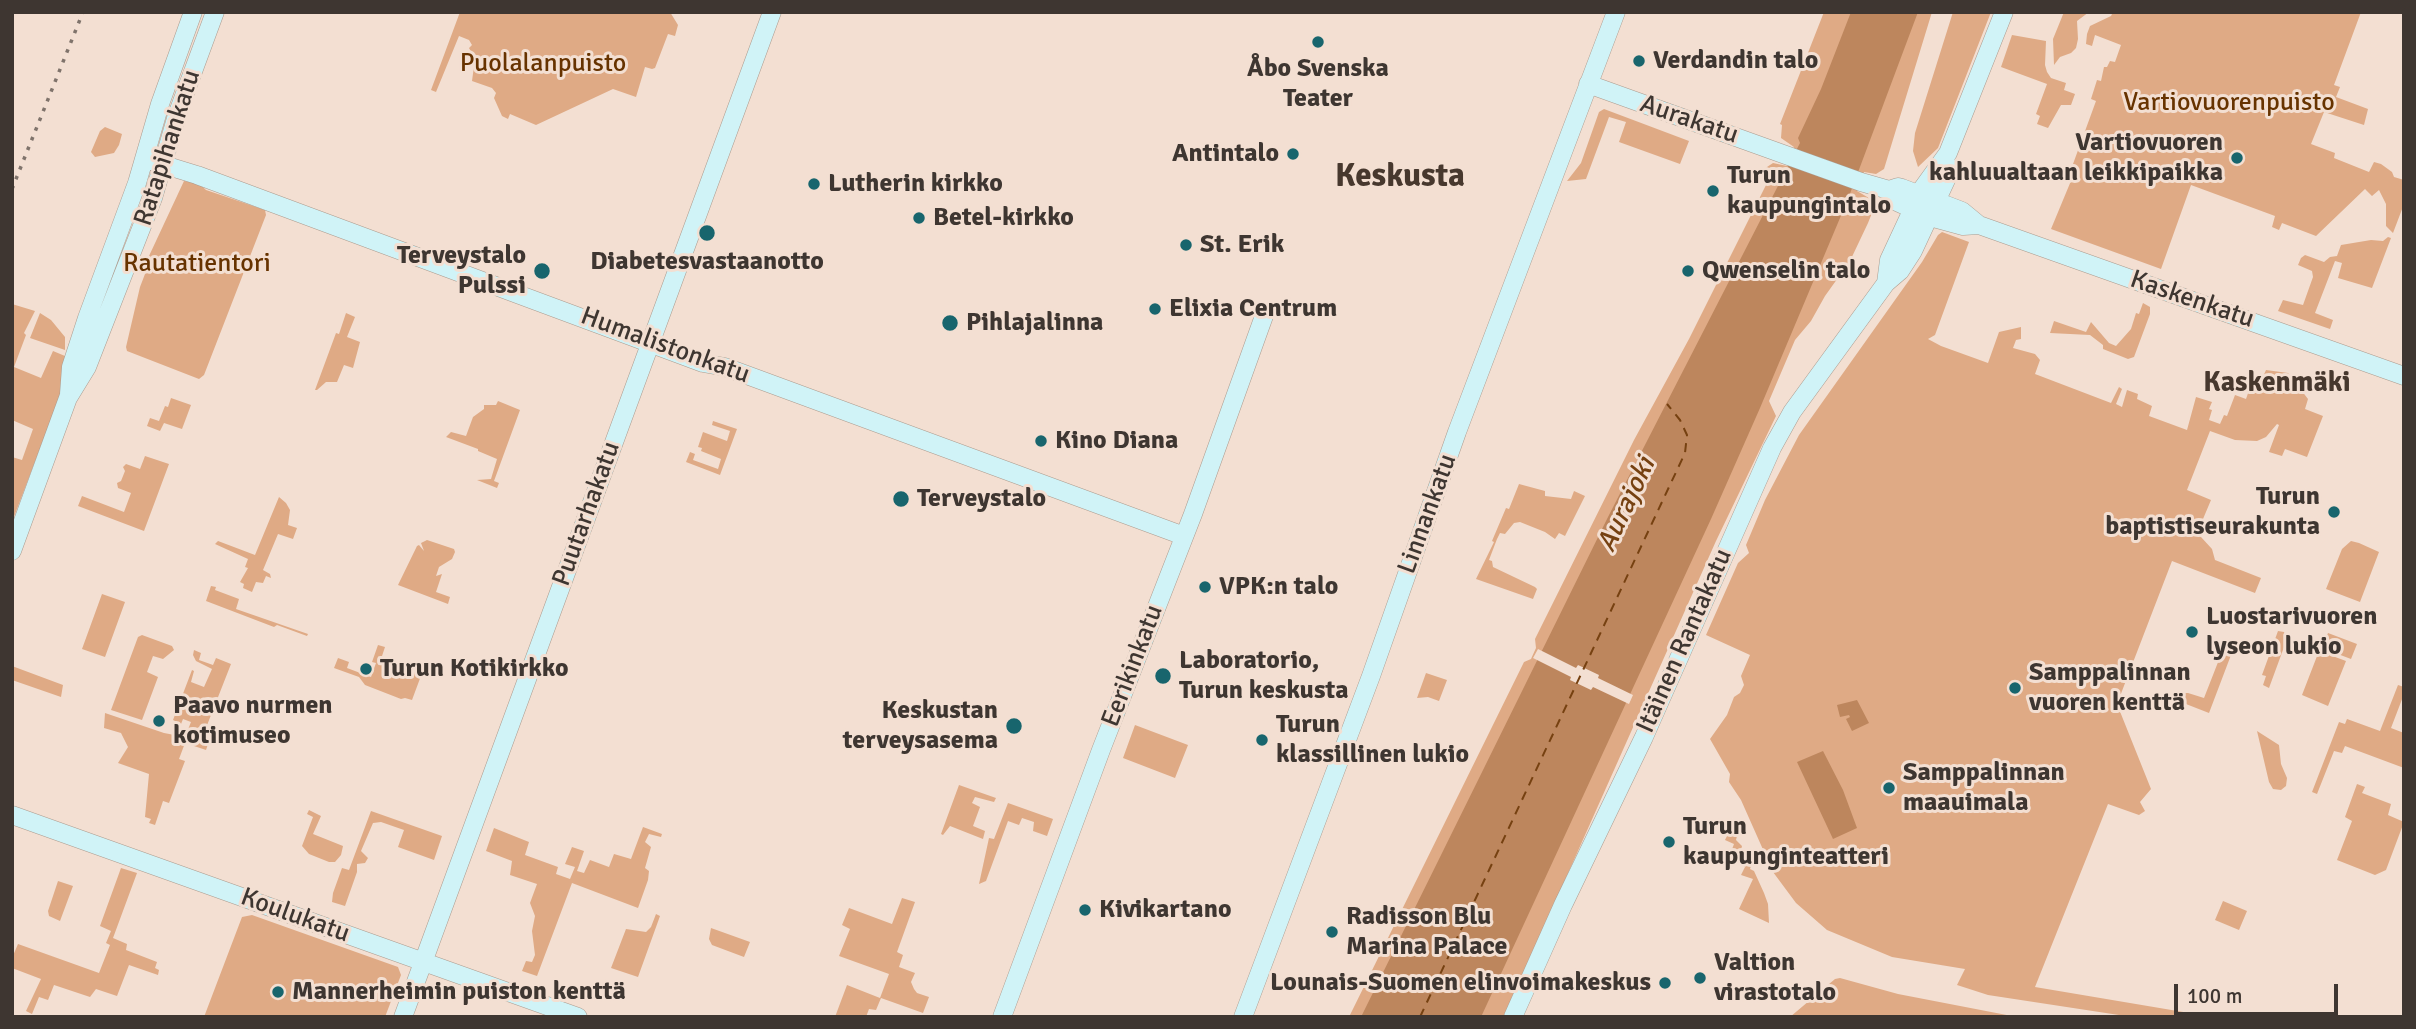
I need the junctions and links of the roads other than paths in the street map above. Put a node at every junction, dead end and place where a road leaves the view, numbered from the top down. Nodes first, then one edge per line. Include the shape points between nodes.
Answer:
1 (193, 12) edge
2 (215, 12) edge
3 (772, 12) edge
4 (1616, 12) edge
5 (2004, 12) edge
6 (1588, 83) junction
7 (145, 159) junction
8 (1945, 161) junction
9 (165, 164) junction
10 (1861, 181) joint
11 (1916, 202) junction
12 (1933, 209) junction
13 (1886, 283) junction
14 (1264, 316) dead end
15 (650, 341) junction
16 (2404, 376) edge
17 (68, 398) junction
18 (1184, 536) junction
19 (12, 551) edge
20 (12, 815) edge
21 (422, 962) junction
22 (403, 1017) edge
23 (578, 1017) edge
24 (1003, 1017) edge
25 (1243, 1017) edge
26 (1513, 1017) edge

1 - 7 street, Ratapihankatu
2 - 9 street, Ratapihankatu via 177,116
3 - 15 street, Puutarhakatu
4 - 6 street, Linnankatu
5 - 8 street
6 - 10 street, Aurakatu
6 - 25 street, Linnankatu
7 - 9 street, Humalistonkatu
7 - 17 street, Ratapihankatu via 87,318
8 - 11 street, Itäinen Rantakatu
8 - 12 street, Itäinen Rantakatu via 1949,168
9 - 15 street, Humalistonkatu
9 - 17 street, Ratapihankatu via 105,324 85,372
10 - 11 street, Kaskenkatu via 1889,190 1895,201
11 - 12 street, Kaskenkatu
11 - 13 street, Itäinen Rantakatu via 1889,260
12 - 13 street, Itäinen Rantakatu via 1900,271
12 - 16 street, Kaskenkatu via 1963,226 1979,225
13 - 26 street, Itäinen Rantakatu via 1792,412 1772,448
14 - 18 street, Eerikinkatu
15 - 18 street, Humalistonkatu
15 - 21 street, Puutarhakatu
17 - 19 street, Ratapihankatu
18 - 24 street, Eerikinkatu
20 - 21 street, Koulukatu
21 - 22 street, Puutarhakatu
21 - 23 street, Koulukatu

